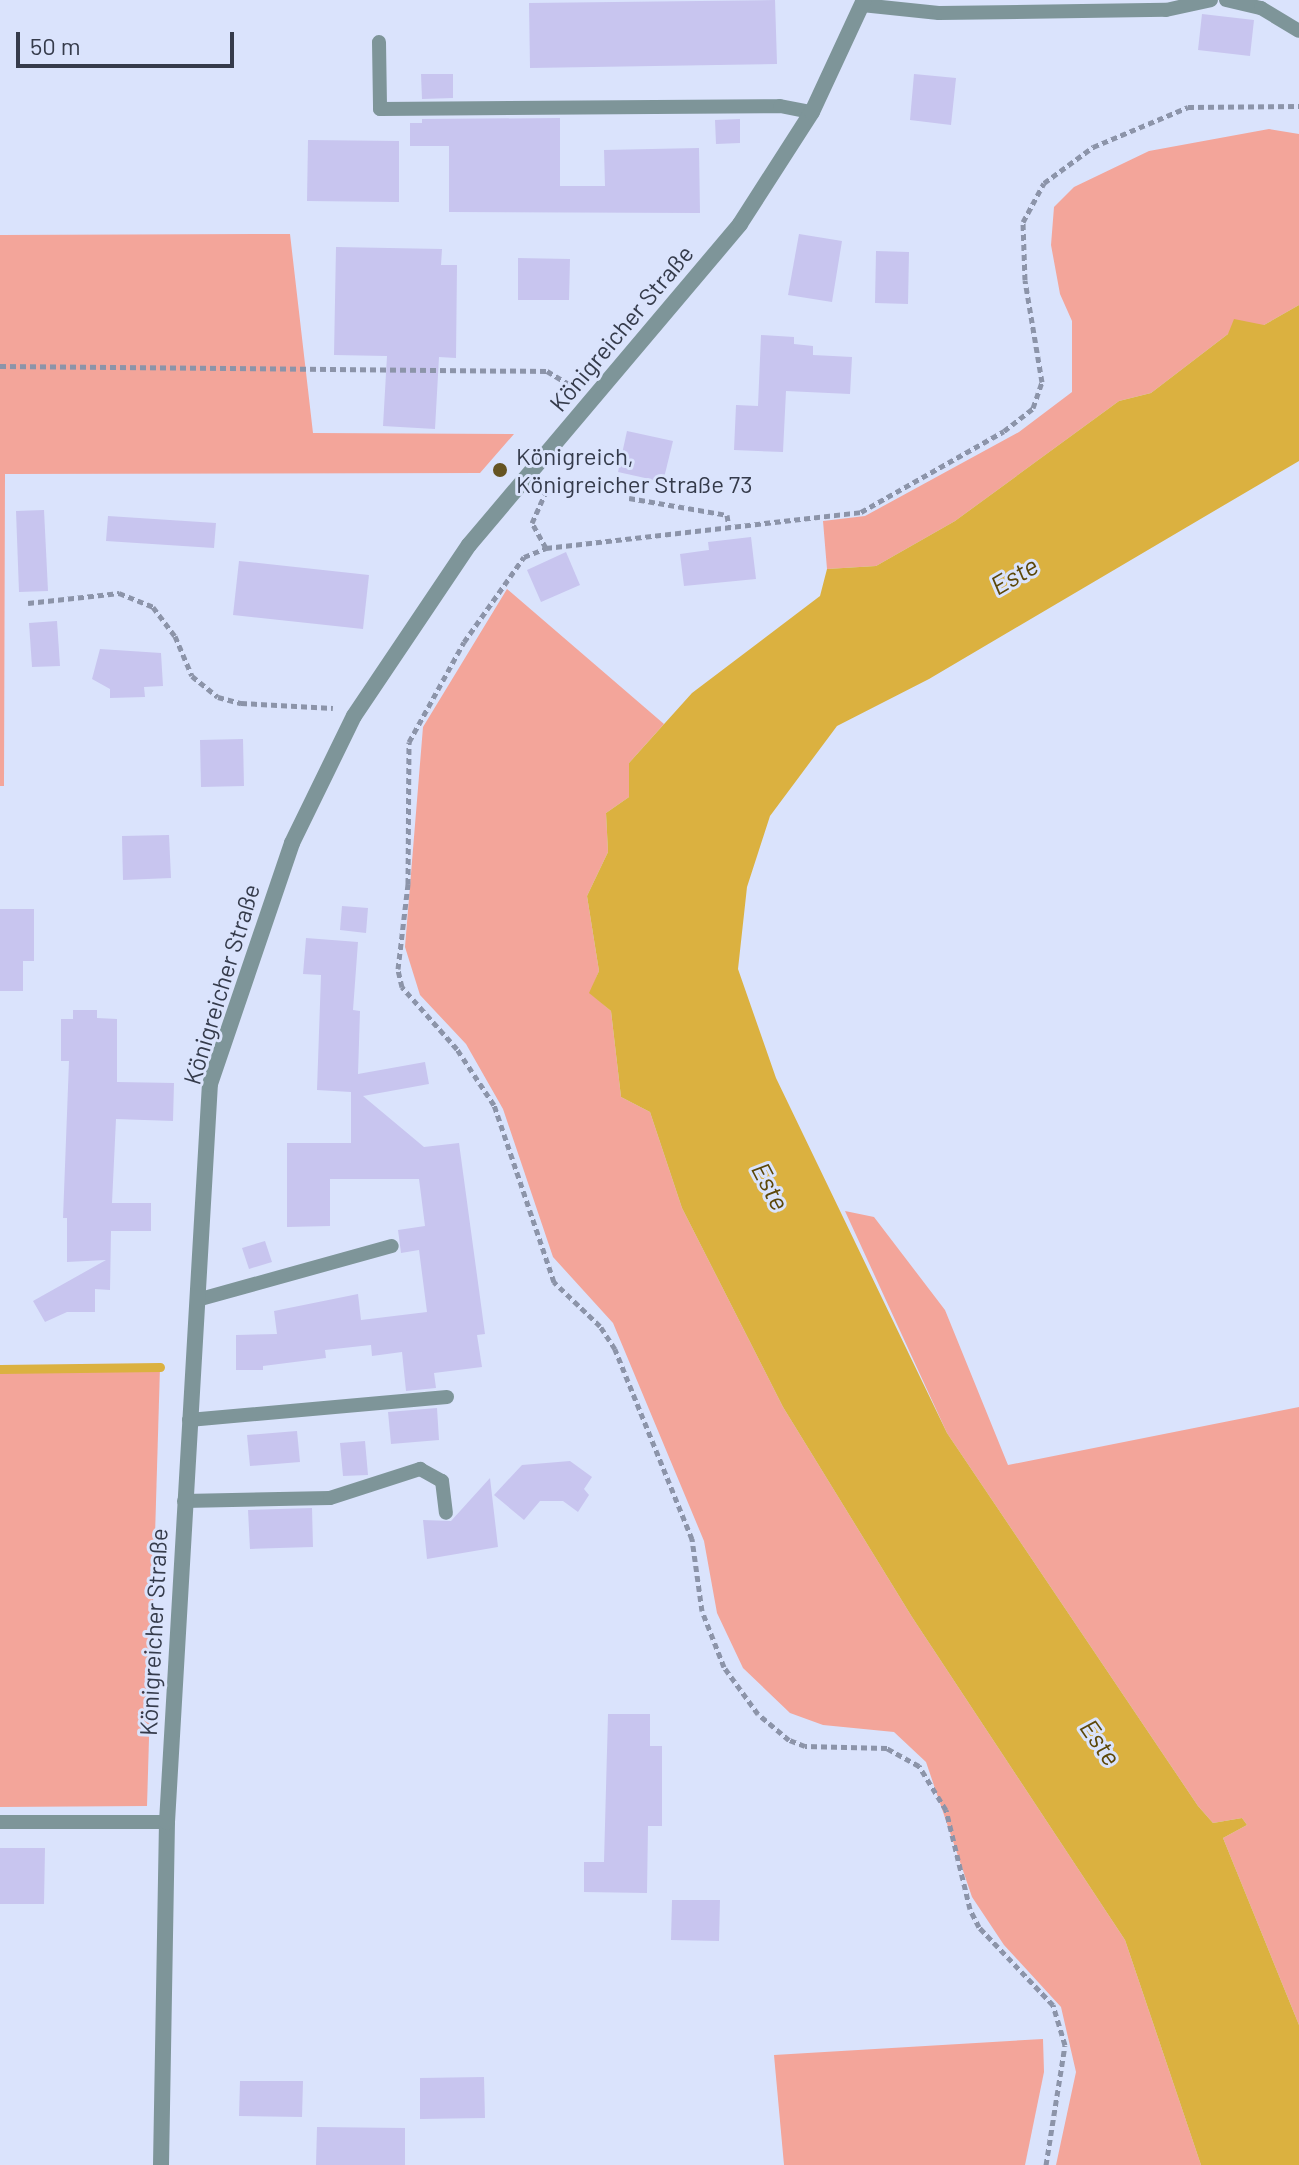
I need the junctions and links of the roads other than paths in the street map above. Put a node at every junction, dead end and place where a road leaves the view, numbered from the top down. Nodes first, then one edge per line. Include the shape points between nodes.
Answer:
1 (1211, 0) edge
2 (1226, 0) edge
3 (863, 2) edge
4 (1299, 31) edge
5 (379, 42) dead end
6 (812, 112) junction
7 (392, 1246) dead end
8 (197, 1300) junction
9 (447, 1397) dead end
10 (189, 1420) junction
11 (184, 1501) junction
12 (446, 1513) dead end
13 (0, 1822) edge
14 (167, 1822) junction
15 (161, 2165) edge

1 - 3 lane via 1166,10 939,13
2 - 4 lane via 1261,8
3 - 6 street, Königreicher Straße
5 - 6 lane via 380,109 780,106
6 - 8 street, Königreicher Straße via 740,224 469,545 354,716 292,843 210,1084
7 - 8 lane
8 - 10 street, Königreicher Straße
9 - 10 lane
10 - 11 street, Königreicher Straße
11 - 12 lane via 330,1498 420,1469 442,1481
11 - 14 street, Königreicher Straße
13 - 14 lane
14 - 15 street, Königreicher Straße

